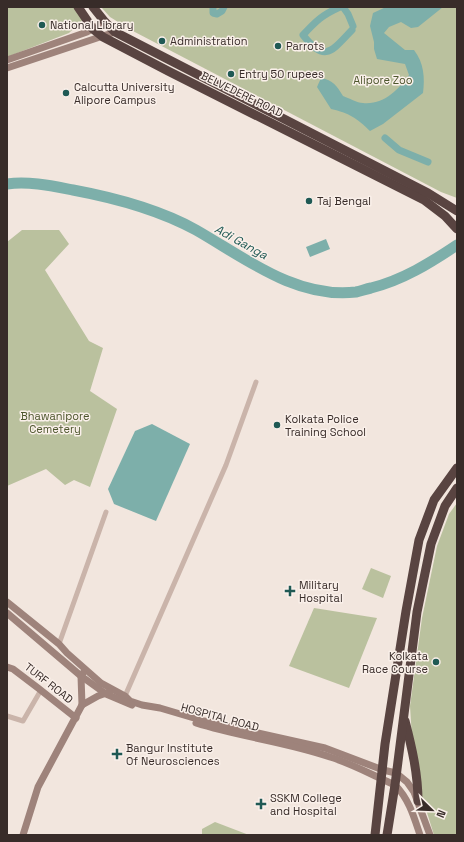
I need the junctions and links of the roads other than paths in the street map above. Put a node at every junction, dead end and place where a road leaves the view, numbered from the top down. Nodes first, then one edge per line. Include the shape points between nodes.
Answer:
1 (78, 7) edge
2 (93, 7) edge
3 (105, 22) junction
4 (93, 29) junction
5 (115, 32) junction
6 (103, 37) junction
7 (7, 60) edge
8 (7, 68) edge
9 (455, 208) edge
10 (456, 228) edge
11 (256, 382) dead end
12 (457, 468) edge
13 (457, 488) edge
14 (106, 512) dead end
15 (7, 602) edge
16 (406, 611) junction
17 (417, 612) junction
18 (7, 613) edge
19 (59, 644) junction
20 (7, 667) edge
21 (86, 670) junction
22 (81, 676) junction
23 (41, 690) junction
24 (109, 692) junction
25 (125, 696) junction
26 (82, 706) junction
27 (7, 716) edge
28 (76, 718) junction
29 (404, 718) junction
30 (396, 773) junction
31 (382, 774) junction
32 (395, 785) junction
33 (418, 802) junction
34 (23, 835) edge
35 (375, 835) edge
36 (387, 835) edge
37 (420, 835) edge
38 (430, 835) edge

1 - 4 highway, BELVEDERE ROAD
2 - 3 highway, BELVEDERE ROAD
3 - 4 main road
3 - 5 highway, BELVEDERE ROAD
4 - 6 highway, BELVEDERE ROAD
4 - 7 main road
5 - 6 main road
5 - 9 highway, BELVEDERE ROAD
6 - 8 main road
6 - 10 highway, BELVEDERE ROAD via 424,200
11 - 25 street via 226,465
12 - 16 highway via 434,500 419,540
13 - 17 highway via 445,506 431,544
14 - 19 street
15 - 19 main road
16 - 17 highway
16 - 31 highway
17 - 29 highway
18 - 22 main road, HOSPITAL ROAD
19 - 21 main road
20 - 23 main road, TURF ROAD
21 - 22 main road
21 - 24 main road
22 - 24 main road, HOSPITAL ROAD
22 - 26 main road
23 - 27 street via 23,721
23 - 28 main road, TURF ROAD
24 - 25 main road
24 - 26 main road
24 - 31 main road, HOSPITAL ROAD via 141,709 294,747
25 - 31 main road via 130,701 142,705 325,748
26 - 28 main road
28 - 34 main road via 38,787
29 - 30 highway
29 - 33 highway via 414,759
30 - 31 main road, HOSPITAL ROAD
30 - 32 highway
30 - 33 main road via 407,782
31 - 32 main road, HOSPITAL ROAD
31 - 35 highway
32 - 36 highway
32 - 37 main road, HOSPITAL ROAD via 408,801
33 - 38 main road

